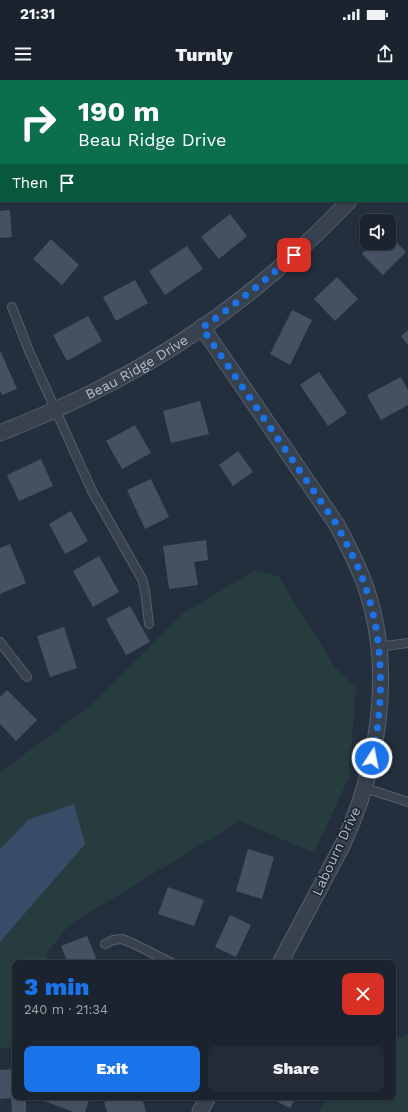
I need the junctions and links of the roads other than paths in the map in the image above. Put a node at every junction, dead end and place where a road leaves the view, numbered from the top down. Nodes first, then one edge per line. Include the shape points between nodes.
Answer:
1 (348, 202) edge
2 (12, 307) dead end
3 (202, 328) junction
4 (56, 410) junction
5 (0, 433) edge
6 (149, 624) dead end
7 (0, 642) edge
8 (408, 643) edge
9 (378, 647) junction
10 (27, 677) dead end
11 (365, 788) junction
12 (408, 802) edge
13 (105, 944) dead end
14 (166, 960) edge
15 (282, 960) edge
16 (206, 1100) edge
17 (200, 1112) edge

1 - 3 street, Beau Ridge Drive via 272,274
2 - 4 lane
3 - 4 street, Beau Ridge Drive via 151,360
3 - 9 street, Labourn Drive via 337,525 354,557 367,591 375,619
4 - 5 street, Beau Ridge Drive
4 - 6 lane via 92,492 142,579
7 - 10 lane
8 - 9 lane
9 - 11 street, Labourn Drive via 379,712
11 - 12 lane
11 - 15 street, Labourn Drive via 349,832
13 - 14 lane via 122,939
16 - 17 street

